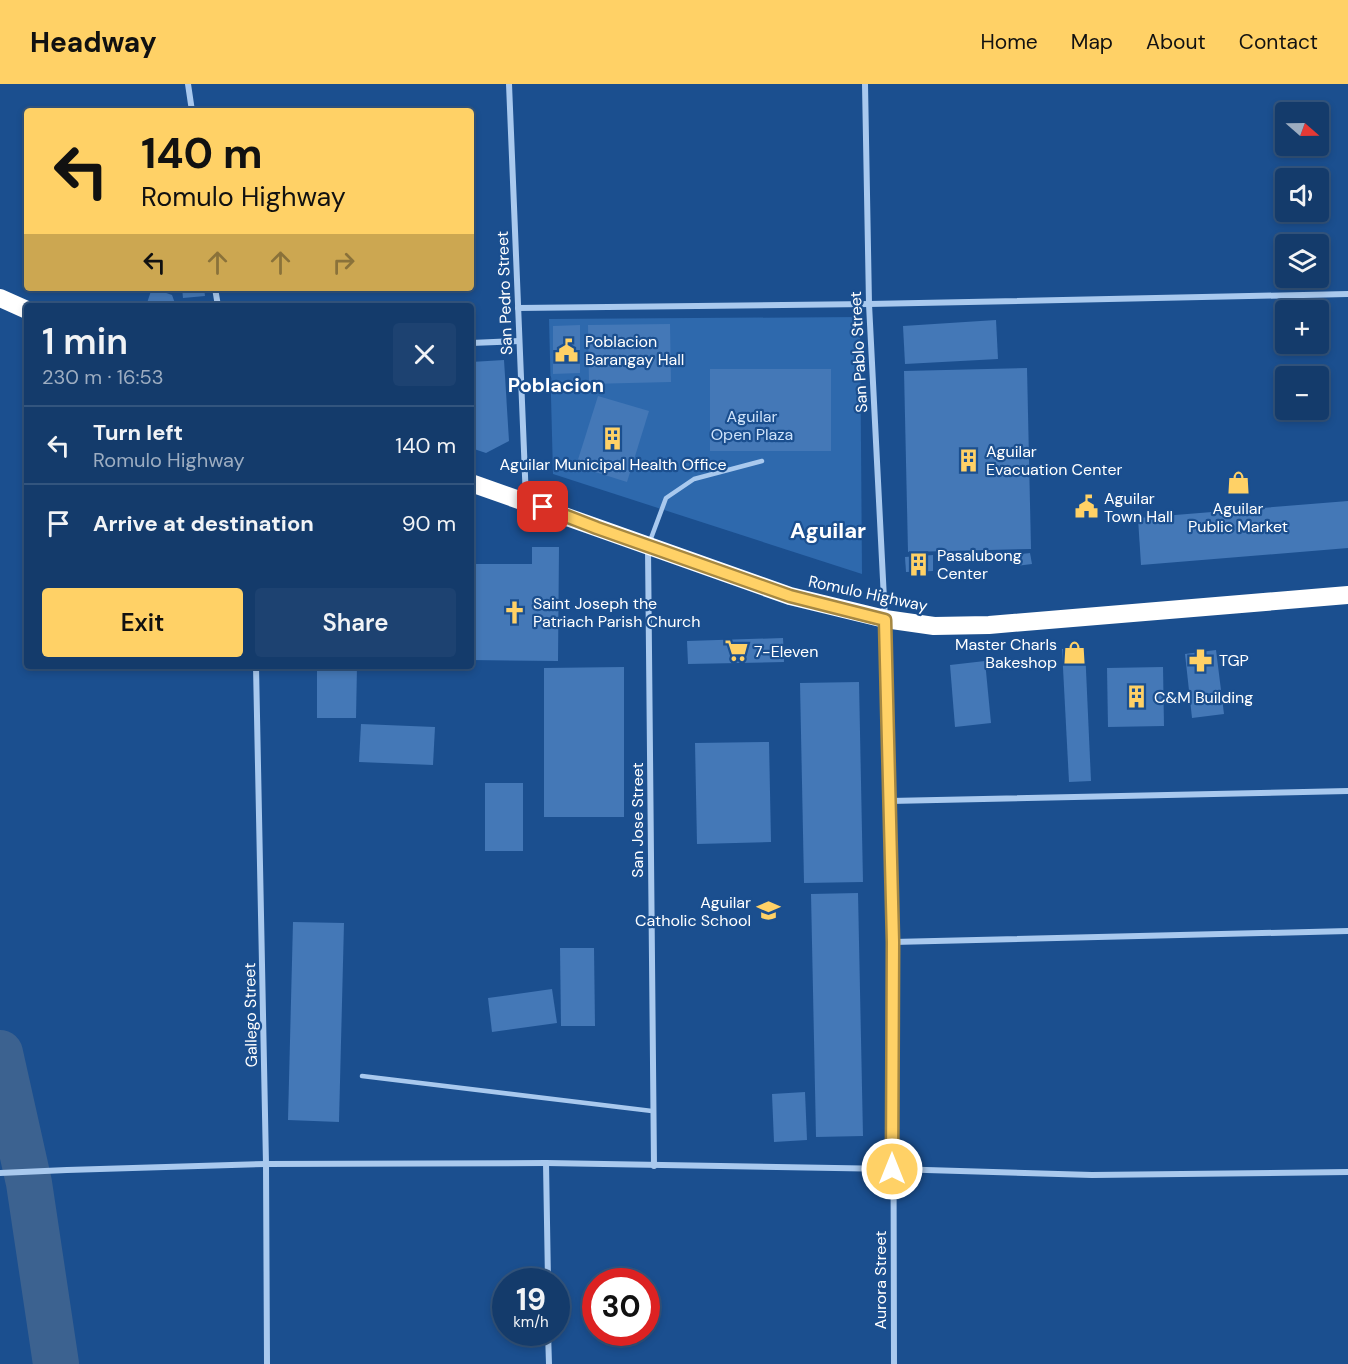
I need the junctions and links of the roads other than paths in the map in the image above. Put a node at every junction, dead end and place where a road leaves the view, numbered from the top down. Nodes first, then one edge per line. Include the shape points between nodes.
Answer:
1 (188, 84) edge
2 (509, 84) edge
3 (865, 84) edge
4 (192, 108) edge
5 (1348, 294) edge
6 (0, 298) edge
7 (868, 304) junction
8 (518, 308) junction
9 (24, 309) edge
10 (519, 341) junction
11 (474, 343) edge
12 (762, 461) dead end
13 (474, 484) edge
14 (526, 501) junction
15 (648, 545) junction
16 (1348, 595) edge
17 (885, 620) junction
18 (256, 669) edge
19 (1348, 791) edge
20 (890, 801) junction
21 (1348, 931) edge
22 (893, 942) junction
23 (362, 1076) dead end
24 (652, 1111) junction
25 (546, 1162) junction
26 (266, 1164) junction
27 (654, 1166) junction
28 (892, 1169) junction
29 (1348, 1172) edge
30 (0, 1173) edge
31 (548, 1268) edge
32 (548, 1346) edge
33 (267, 1364) edge
34 (549, 1364) edge
35 (894, 1364) edge

1 - 4 street
2 - 8 street, San Pedro Street
3 - 7 street, San Pablo Street
5 - 7 street
6 - 9 highway
7 - 8 street
7 - 17 street, San Pablo Street
8 - 10 street, San Pedro Street
10 - 11 street
10 - 14 street, San Pedro Street
12 - 15 lane via 694,479 666,498
13 - 14 highway, Romulo Highway
14 - 15 highway, Romulo Highway
15 - 17 highway, Romulo Highway via 790,596
15 - 24 street, San Jose Street
16 - 17 highway, Romulo Highway via 989,625 934,626
17 - 20 street, Aurora Street
18 - 26 street, Gallego Street
19 - 20 street
20 - 22 street, Aurora Street
21 - 22 street
22 - 28 street, Aurora Street
23 - 24 lane
24 - 27 street, San Jose Street
25 - 26 street
25 - 27 street
25 - 31 street
26 - 30 street
26 - 33 street, Gallego Street
27 - 28 street
28 - 29 street via 1092,1175
28 - 35 street, Aurora Street
32 - 34 street

